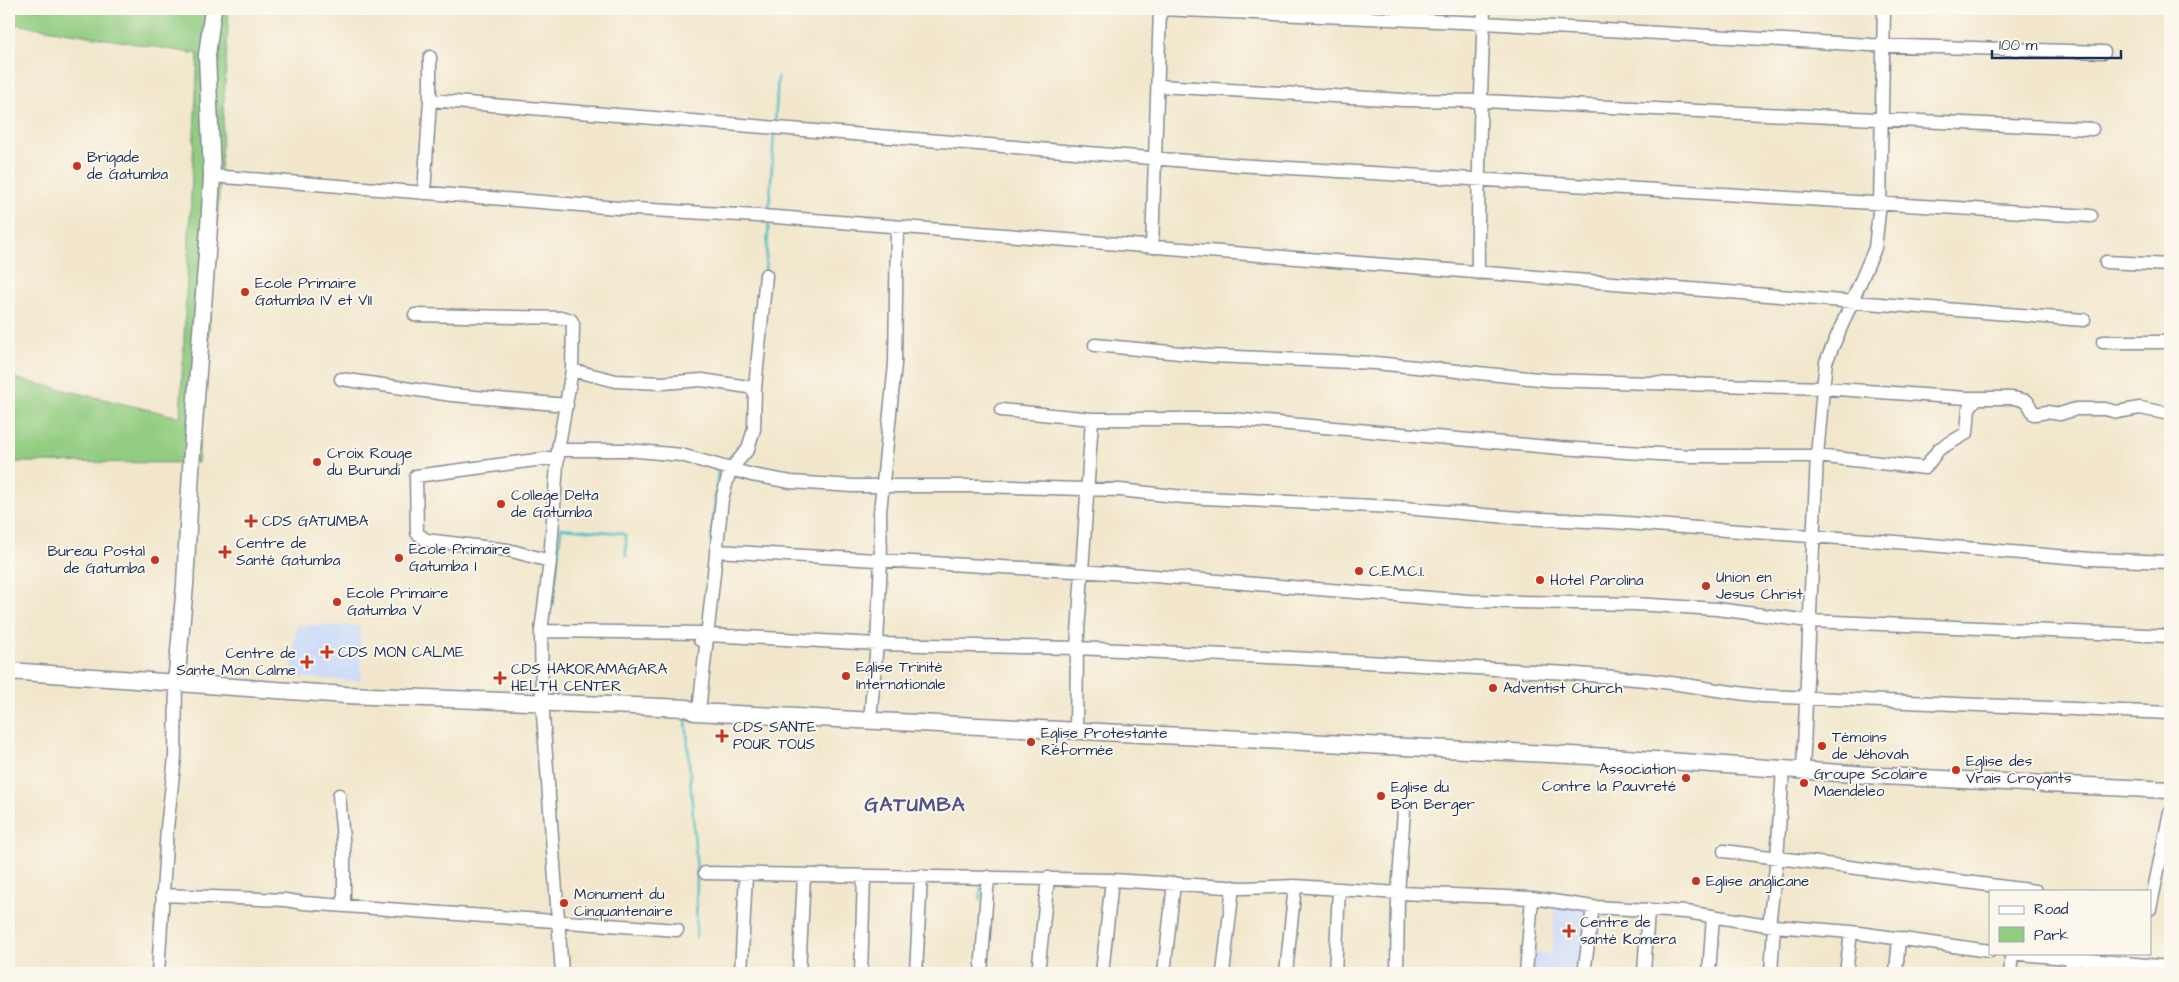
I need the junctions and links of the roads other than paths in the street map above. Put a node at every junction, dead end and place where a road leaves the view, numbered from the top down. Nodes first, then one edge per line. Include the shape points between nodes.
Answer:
1 (213, 9) edge
2 (1160, 9) edge
3 (1484, 9) edge
4 (1884, 9) edge
5 (1484, 23) junction
6 (1882, 45) junction
7 (2104, 52) dead end
8 (430, 57) dead end
9 (1159, 86) junction
10 (430, 100) junction
11 (1482, 101) junction
12 (1880, 121) junction
13 (2092, 129) dead end
14 (1154, 158) junction
15 (212, 176) junction
16 (1477, 178) junction
17 (424, 193) junction
18 (1880, 203) junction
19 (2091, 216) dead end
20 (897, 227) junction
21 (1152, 247) junction
22 (2106, 262) dead end
23 (2170, 265) edge
24 (1478, 273) junction
25 (766, 275) dead end
26 (1850, 303) junction
27 (415, 315) dead end
28 (2084, 320) dead end
29 (2103, 342) dead end
30 (2170, 342) edge
31 (1095, 345) dead end
32 (572, 370) junction
33 (341, 379) dead end
34 (753, 387) junction
35 (1823, 388) junction
36 (1978, 398) junction
37 (567, 405) junction
38 (1001, 410) dead end
39 (2170, 414) edge
40 (1092, 419) junction
41 (558, 453) junction
42 (1817, 456) junction
43 (722, 468) junction
44 (883, 487) junction
45 (1087, 489) junction
46 (1815, 537) junction
47 (716, 551) junction
48 (881, 560) junction
49 (550, 561) junction
50 (2170, 562) edge
51 (1084, 571) junction
52 (1809, 621) junction
53 (542, 632) junction
54 (2170, 636) edge
55 (704, 638) junction
56 (877, 644) junction
57 (1077, 648) junction
58 (9, 671) edge
59 (176, 684) junction
60 (1805, 698) junction
61 (542, 700) junction
62 (699, 711) junction
63 (2170, 713) edge
64 (870, 720) junction
65 (1076, 730) junction
66 (1783, 768) junction
67 (1803, 770) junction
68 (2170, 790) edge
69 (339, 795) dead end
70 (1404, 811) dead end
71 (2170, 812) edge
72 (1724, 851) dead end
73 (1777, 859) junction
74 (705, 873) dead end
75 (746, 874) junction
76 (804, 876) junction
77 (864, 876) junction
78 (921, 876) junction
79 (988, 878) junction
80 (1048, 878) junction
81 (1112, 880) junction
82 (1174, 883) junction
83 (1295, 886) junction
84 (1233, 887) junction
85 (1339, 889) junction
86 (2028, 890) edge
87 (1398, 893) junction
88 (162, 895) junction
89 (2152, 897) edge
90 (1532, 898) junction
91 (344, 906) junction
92 (1593, 907) junction
93 (1648, 910) junction
94 (1713, 916) junction
95 (557, 920) junction
96 (1771, 925) junction
97 (677, 930) dead end
98 (1851, 932) junction
99 (1899, 938) junction
100 (1989, 951) edge
101 (2010, 954) edge
102 (2020, 954) edge
103 (2072, 959) junction
104 (2136, 964) edge
105 (2170, 966) edge
106 (158, 973) edge
107 (562, 973) edge
108 (741, 973) edge
109 (799, 973) edge
110 (861, 973) edge
111 (916, 973) edge
112 (981, 973) edge
113 (1038, 973) edge
114 (1102, 973) edge
115 (1164, 973) edge
116 (1223, 973) edge
117 (1286, 973) edge
118 (1335, 973) edge
119 (1397, 973) edge
120 (1526, 973) edge
121 (1584, 973) edge
122 (1644, 973) edge
123 (1709, 973) edge
124 (1770, 973) edge
125 (1846, 973) edge
126 (1896, 973) edge
127 (2010, 973) edge
128 (2071, 973) edge

1 - 15 main road via 207,55
2 - 5 street
2 - 9 street
3 - 5 street
4 - 6 street
5 - 6 street
5 - 11 street
6 - 7 street
6 - 12 street
8 - 10 street
9 - 11 street via 1403,100
9 - 14 street
10 - 14 street
10 - 17 street
11 - 12 street
11 - 16 street
12 - 13 street
12 - 18 street
14 - 16 street
14 - 21 street
15 - 17 street
15 - 59 main road
16 - 18 street
16 - 24 street
17 - 20 street
18 - 19 street
18 - 26 street via 1875,248
20 - 21 street
20 - 44 street via 895,364
21 - 24 street
22 - 23 street
24 - 26 street
25 - 34 street
26 - 28 street
26 - 35 street via 1826,362
27 - 32 street via 572,320
29 - 30 street
31 - 35 street via 1222,356 1375,362 1549,380
32 - 34 street via 616,381 670,383 702,380
32 - 37 street
33 - 37 street via 452,395
34 - 43 street via 754,429 748,448
35 - 36 street
35 - 42 street
36 - 39 street via 2027,401 2034,414 2060,414 2076,409 2117,412 2140,408
36 - 42 street via 1969,408 1967,433 1939,449 1925,468
37 - 41 street
38 - 40 street
40 - 42 street via 1232,419 1560,448 1692,456
40 - 45 street
41 - 43 street via 628,450 681,455
41 - 49 street
41 - 49 street via 416,476 417,533 420,537 508,550
42 - 46 street
43 - 44 street via 791,482
43 - 47 street
44 - 45 street
44 - 48 street
45 - 46 street
45 - 51 street
46 - 50 street via 2090,559
46 - 52 street
47 - 48 street
47 - 55 street
48 - 51 street
48 - 56 street
49 - 53 street
51 - 52 street via 1469,601 1634,604 1708,609
51 - 57 street
52 - 54 street
52 - 60 street
53 - 55 street via 700,633
53 - 61 street
55 - 56 street
55 - 62 street
56 - 57 street
56 - 64 street
57 - 60 street via 1567,673 1685,684 1721,692
57 - 65 street
58 - 59 main road
59 - 61 main road via 346,695
59 - 88 street via 175,757
60 - 63 street
60 - 67 street
61 - 62 main road
61 - 95 street
62 - 64 main road
64 - 65 main road
65 - 66 main road
66 - 67 main road
66 - 73 street
67 - 68 main road
69 - 91 street via 344,850
70 - 87 street
71 - 89 street
72 - 73 street
73 - 86 street
73 - 96 street
74 - 75 street
75 - 76 street
75 - 108 street
76 - 77 street
76 - 109 street
77 - 78 street
77 - 110 street
78 - 79 street
78 - 111 street
79 - 80 street
79 - 112 street
80 - 81 street
80 - 113 street
81 - 82 street
81 - 114 street
82 - 84 street
82 - 115 street
83 - 84 street
83 - 85 street
83 - 117 street
84 - 116 street
85 - 87 street
85 - 118 street
87 - 90 street
87 - 119 street
88 - 91 street
88 - 106 street
90 - 92 street
90 - 120 street
91 - 95 street
92 - 93 street
92 - 121 street
93 - 94 street
93 - 122 street
94 - 96 street
94 - 123 street
95 - 97 street
95 - 107 street
96 - 98 street
96 - 124 street
98 - 99 street
98 - 125 street
99 - 100 street
99 - 126 street
101 - 127 street
102 - 103 street
103 - 104 street
103 - 128 street
104 - 105 street

